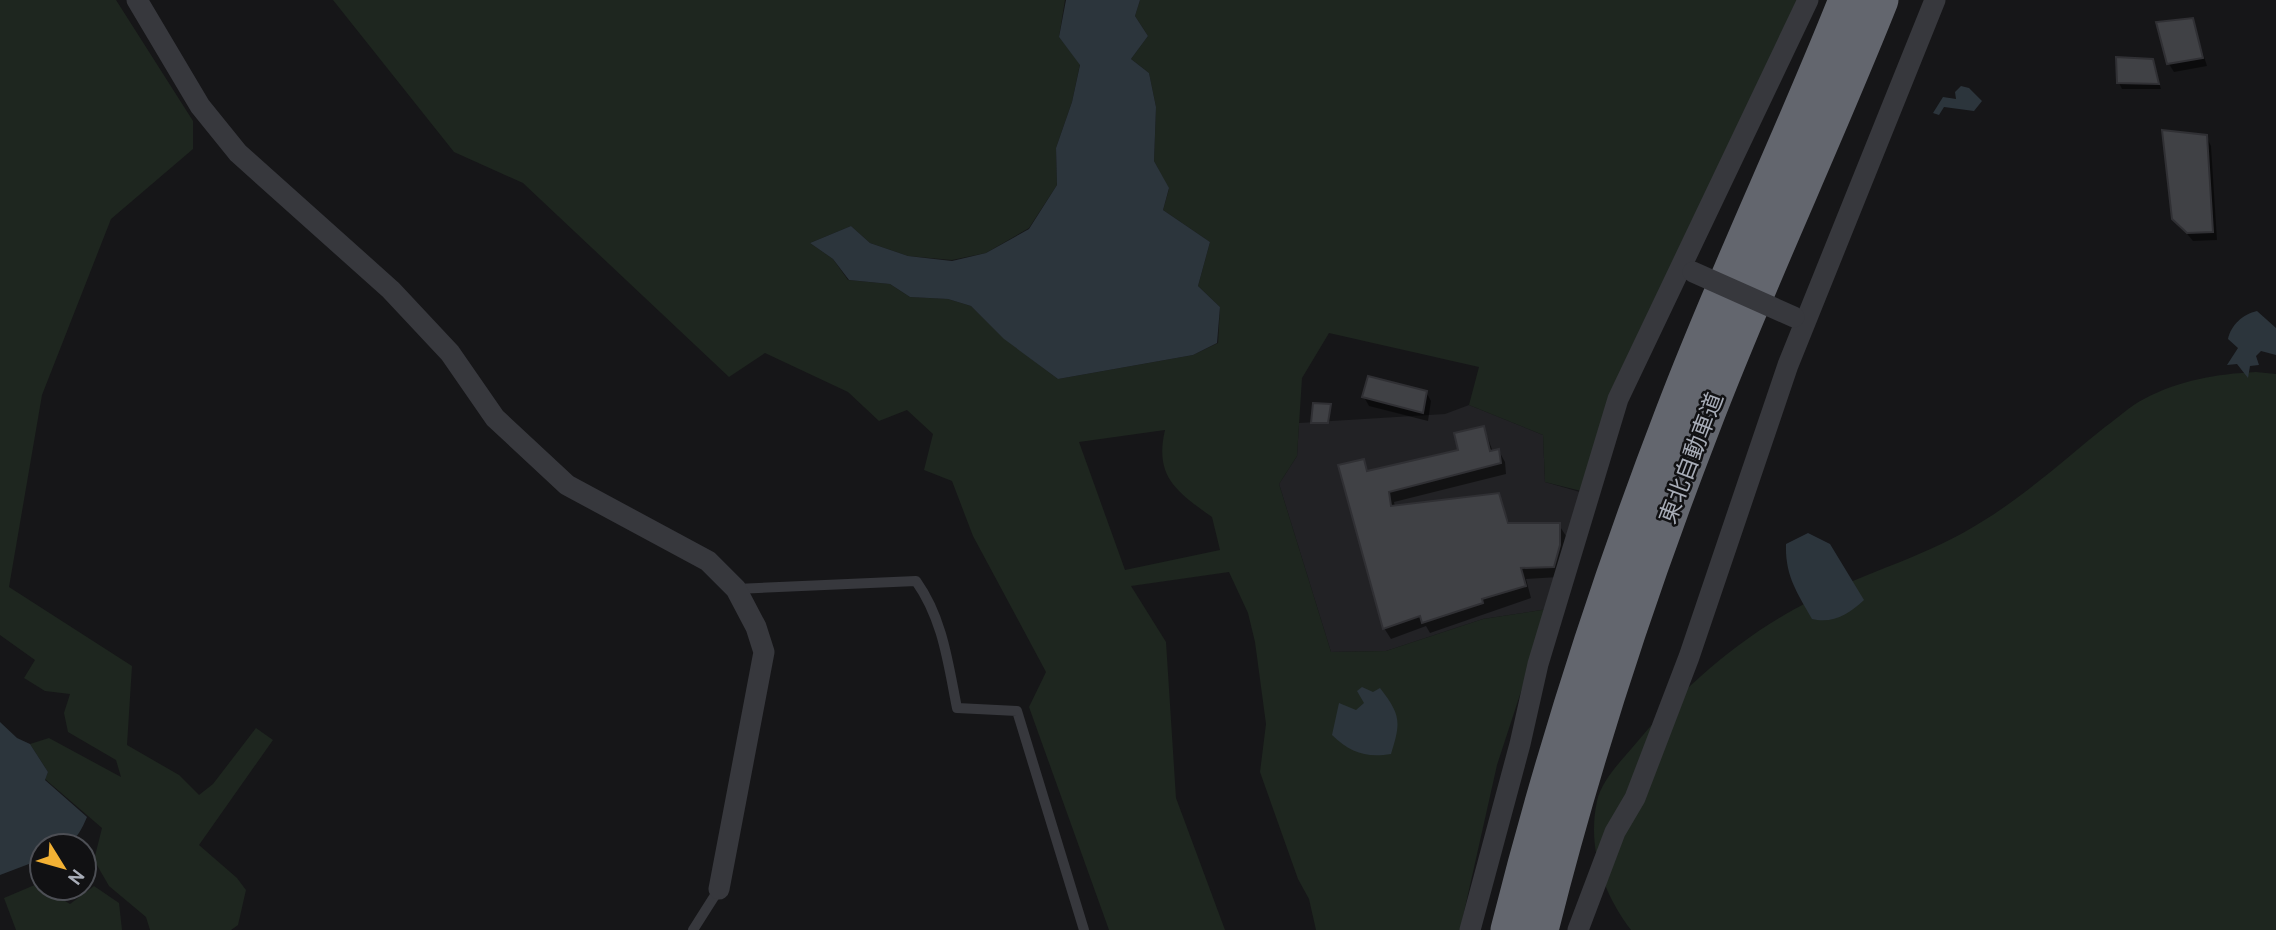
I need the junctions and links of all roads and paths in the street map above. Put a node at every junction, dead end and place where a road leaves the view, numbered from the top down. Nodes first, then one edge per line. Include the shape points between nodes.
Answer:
1 (137, 0) edge
2 (1808, 0) edge
3 (1847, 0) edge
4 (1880, 0) edge
5 (1936, 0) edge
6 (1688, 268) junction
7 (1802, 317) junction
8 (736, 589) junction
9 (719, 889) joint
10 (693, 930) edge
11 (1084, 930) edge
12 (1470, 930) edge
13 (1509, 930) edge
14 (1540, 930) edge
15 (1578, 930) edge

1 - 8 street via 200,106 238,153 391,290 450,353 495,418 567,485 708,561
2 - 6 street
3 - 13 highway, 東北自動車道 via 1674,412 1606,596 1543,797
4 - 14 highway, 東北自動車道 via 1703,424 1630,621 1571,807
5 - 7 street
6 - 7 street, bridge
6 - 12 street via 1618,399 1538,664
7 - 15 street via 1684,670
8 - 9 street via 764,652
8 - 11 lane via 916,581 932,603 943,635 957,708 1017,711
9 - 10 lane

